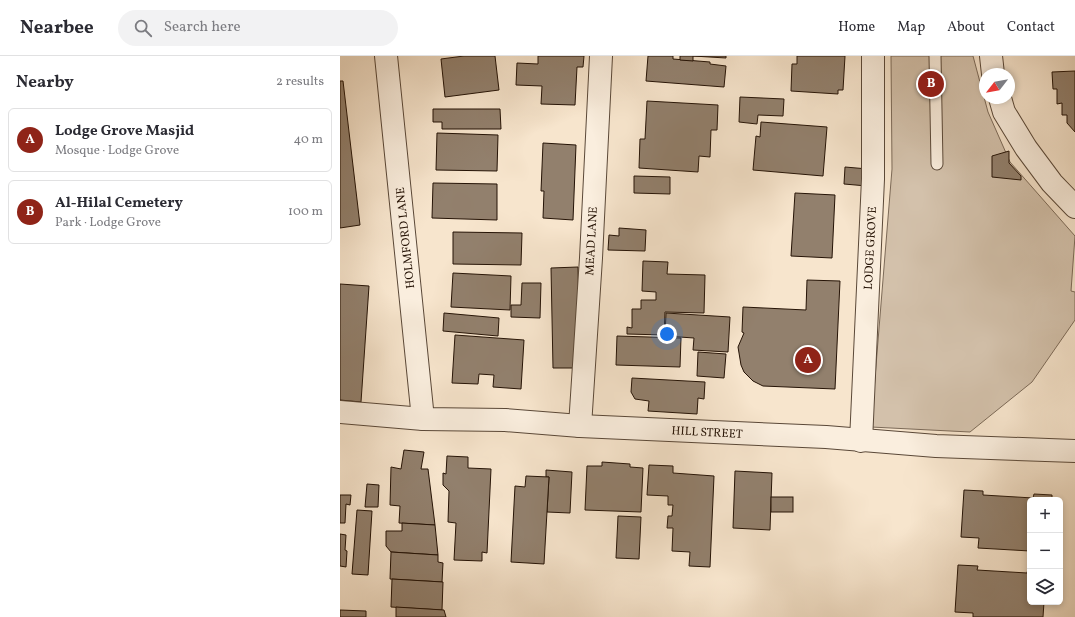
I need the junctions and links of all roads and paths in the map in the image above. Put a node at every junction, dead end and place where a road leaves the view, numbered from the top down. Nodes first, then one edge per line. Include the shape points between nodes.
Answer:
1 (386, 56) edge
2 (601, 56) edge
3 (873, 56) edge
4 (935, 56) edge
5 (991, 56) edge
6 (993, 68) edge
7 (1002, 104) edge
8 (937, 164) dead end
9 (1075, 207) edge
10 (340, 412) edge
11 (423, 419) junction
12 (580, 426) junction
13 (861, 440) junction
14 (1075, 451) edge

1 - 11 street, HOLMFORD LANE
2 - 12 street, MEAD LANE
3 - 13 street, LODGE GROVE via 873,179
4 - 8 lane
5 - 6 street
7 - 9 street via 1026,148 1052,183
10 - 11 street, HILL STREET
11 - 12 street, HILL STREET via 504,420
12 - 13 street, HILL STREET
13 - 14 street, HILL STREET via 936,446

